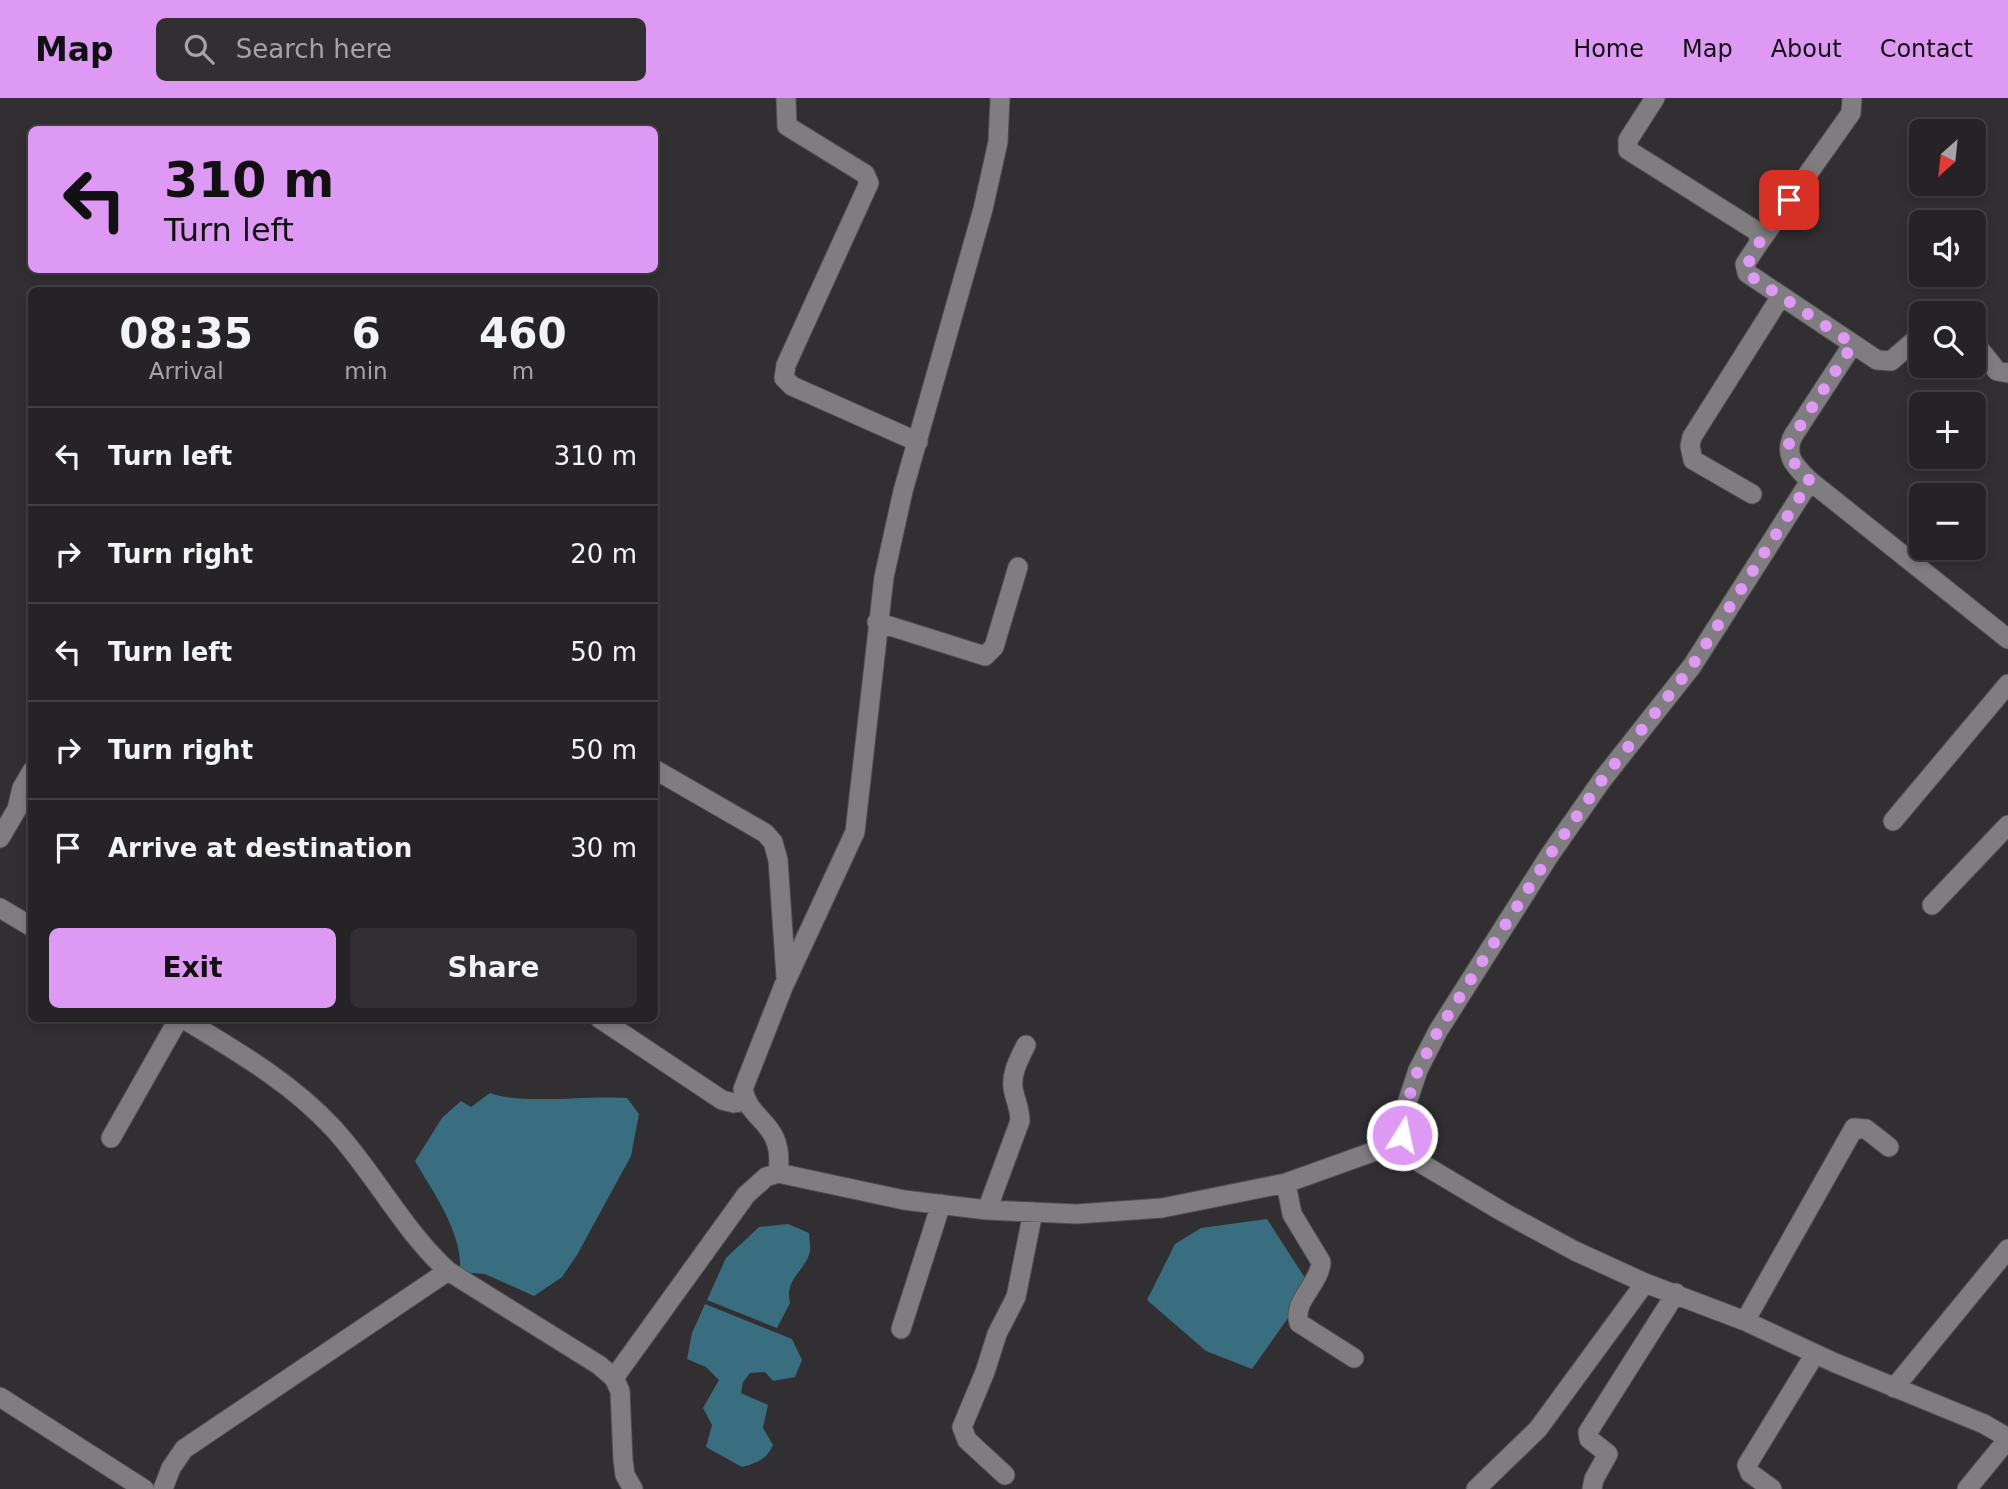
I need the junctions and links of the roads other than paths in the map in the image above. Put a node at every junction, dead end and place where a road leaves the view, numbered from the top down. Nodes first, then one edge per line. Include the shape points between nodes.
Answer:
1 (786, 98) edge
2 (1000, 98) edge
3 (1655, 98) edge
4 (1852, 98) edge
5 (1759, 243) junction
6 (1781, 296) junction
7 (1853, 344) junction
8 (1909, 346) edge
9 (1986, 357) edge
10 (2008, 373) edge
11 (918, 442) junction
12 (1810, 481) junction
13 (1752, 495) dead end
14 (1018, 567) dead end
15 (877, 622) junction
16 (2008, 639) edge
17 (2008, 684) edge
18 (658, 771) edge
19 (28, 778) edge
20 (1893, 821) dead end
21 (2008, 825) edge
22 (0, 838) edge
23 (1931, 905) dead end
24 (0, 908) edge
25 (28, 925) edge
26 (786, 981) junction
27 (179, 1022) edge
28 (188, 1022) edge
29 (605, 1022) edge
30 (1026, 1045) dead end
31 (745, 1101) junction
32 (111, 1138) dead end
33 (1889, 1147) dead end
34 (1402, 1152) junction
35 (778, 1173) junction
36 (1286, 1183) junction
37 (942, 1205) junction
38 (987, 1210) junction
39 (1032, 1212) junction
40 (2008, 1249) edge
41 (448, 1271) junction
42 (1645, 1283) junction
43 (1676, 1293) junction
44 (1745, 1321) junction
45 (901, 1329) dead end
46 (1815, 1354) junction
47 (1354, 1358) dead end
48 (614, 1378) junction
49 (1894, 1388) junction
50 (0, 1397) edge
51 (2008, 1438) edge
52 (1004, 1475) dead end
53 (623, 1484) edge
54 (144, 1489) edge
55 (163, 1489) edge
56 (1476, 1489) edge
57 (1592, 1489) edge
58 (1772, 1489) edge
59 (1967, 1489) edge

1 - 11 street via 788,126 865,174 869,183 784,378 792,386
2 - 11 street via 998,142 983,209
3 - 5 street via 1628,140 1628,150 1752,227
4 - 5 street via 1851,113
5 - 6 street via 1745,269
6 - 7 street
6 - 13 street via 1690,446 1693,460
7 - 8 street via 1884,362
7 - 12 street via 1789,443 1790,458
9 - 10 street via 1997,371
11 - 15 street via 903,491
12 - 16 street
12 - 34 street via 1692,666 1549,856 1438,1031 1418,1070 1402,1118
14 - 15 street via 994,647 985,656
15 - 26 street via 855,832
17 - 20 street
18 - 26 street via 721,805 772,842 778,860
19 - 22 street via 18,809
21 - 23 street
24 - 25 street
26 - 31 street via 747,1076
27 - 32 street
28 - 41 street via 272,1073 312,1107
29 - 31 street via 722,1100
30 - 38 street via 1013,1077 1020,1121
31 - 35 street via 769,1126 778,1144
33 - 44 street via 1866,1129 1854,1128
34 - 36 street via 1378,1150
34 - 42 street via 1575,1251
35 - 37 street
35 - 48 street via 766,1177 746,1195
36 - 39 street via 1162,1208
36 - 47 street via 1292,1214 1321,1262 1298,1309 1299,1323
37 - 38 street
37 - 45 street
38 - 39 street
39 - 52 street via 1016,1297 962,1427 967,1440
40 - 49 street
41 - 48 street
41 - 55 street via 184,1449
42 - 43 street
42 - 56 street via 1538,1429
43 - 44 street
43 - 57 street via 1588,1432 1589,1439 1608,1454
44 - 46 street
46 - 49 street
46 - 58 street via 1747,1465 1750,1473
48 - 53 street via 620,1391
49 - 51 street
50 - 54 street
51 - 59 street

